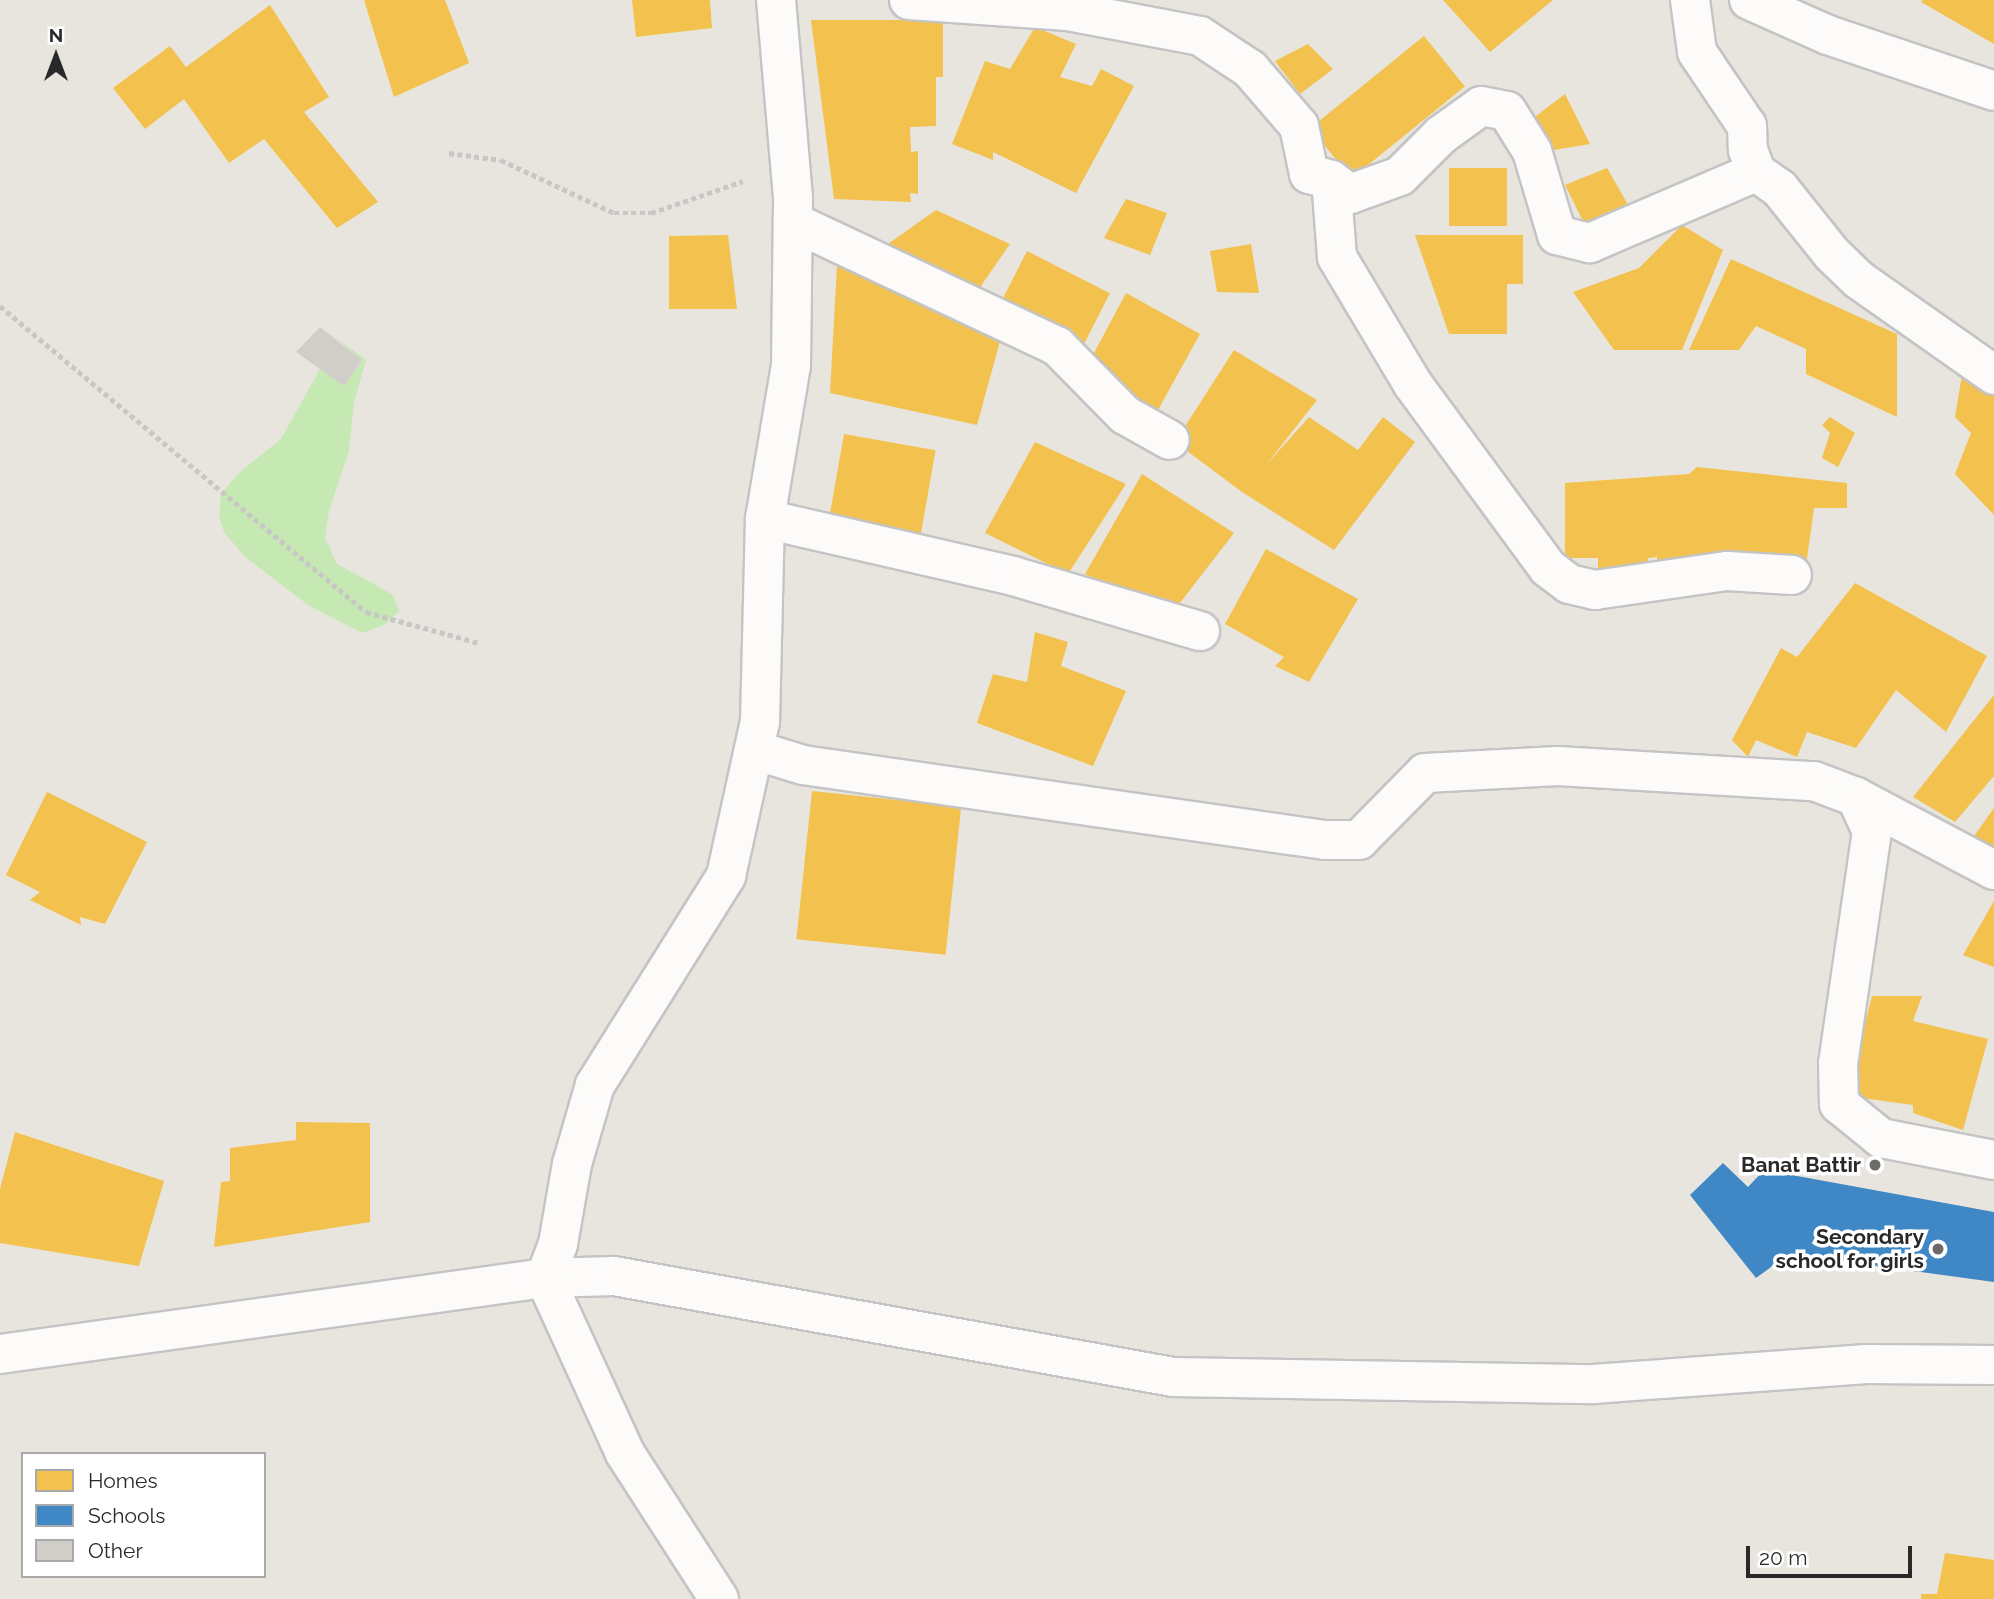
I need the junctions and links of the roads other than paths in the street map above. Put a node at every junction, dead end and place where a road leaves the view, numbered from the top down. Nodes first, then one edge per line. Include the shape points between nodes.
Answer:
1 (776, 0) edge
2 (908, 0) edge
3 (1690, 0) edge
4 (1749, 0) edge
5 (1994, 91) edge
6 (1756, 172) junction
7 (1331, 180) junction
8 (793, 222) junction
9 (1994, 375) edge
10 (1170, 439) dead end
11 (783, 523) junction
12 (1792, 575) dead end
13 (1199, 631) dead end
14 (754, 750) junction
15 (1856, 797) junction
16 (1994, 870) edge
17 (1994, 1160) edge
18 (544, 1278) junction
19 (0, 1354) edge
20 (1994, 1366) edge
21 (719, 1599) edge

1 - 8 street
2 - 7 street via 1068,11 1200,36 1250,69 1299,126 1310,174
3 - 6 street via 1698,52 1747,126 1748,150
4 - 5 street via 1828,35
6 - 7 street via 1590,243 1557,235 1532,151 1507,111 1482,106 1441,135 1400,176 1350,194
6 - 9 street via 1780,189 1832,254 1886,299
7 - 12 street via 1337,257 1412,383 1530,546 1569,584 1595,590 1727,571
8 - 10 street via 1057,346 1125,415
8 - 11 street
11 - 13 street via 1013,576
11 - 14 street
14 - 15 street via 803,765 1325,840 1359,840 1425,773 1558,766 1814,781
14 - 18 street via 726,876 595,1085 572,1164 558,1244
15 - 16 street
15 - 17 street via 1872,831 1838,1063 1839,1104 1881,1138
18 - 19 street
18 - 20 street via 650,1279 1173,1377 1593,1384 1866,1364
18 - 21 street via 625,1453

